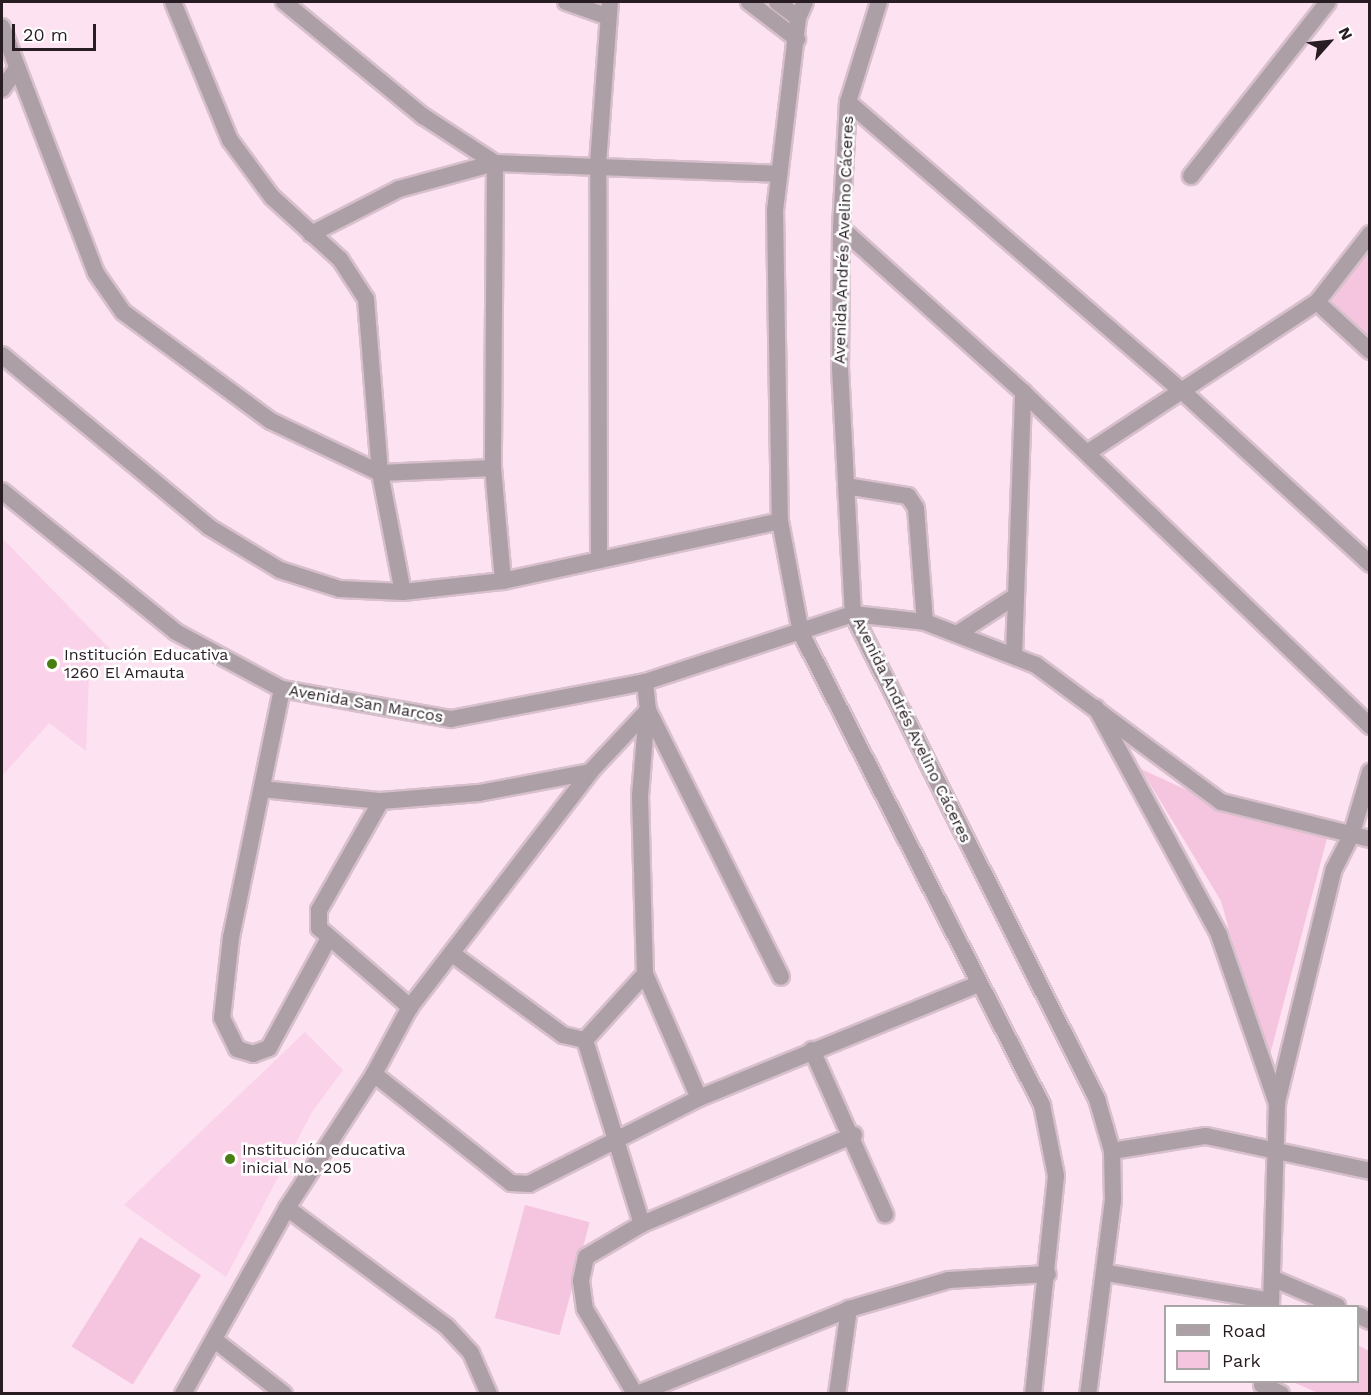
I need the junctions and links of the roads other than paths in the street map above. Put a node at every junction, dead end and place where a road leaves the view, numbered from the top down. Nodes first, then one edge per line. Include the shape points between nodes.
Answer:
1 (173, 2) edge
2 (284, 2) edge
3 (566, 2) edge
4 (749, 2) edge
5 (777, 2) edge
6 (793, 2) edge
7 (806, 2) edge
8 (879, 2) edge
9 (1328, 2) edge
10 (608, 9) edge
11 (798, 18) junction
12 (2, 27) edge
13 (797, 39) junction
14 (17, 68) junction
15 (2, 88) edge
16 (848, 102) junction
17 (495, 163) junction
18 (598, 164) junction
19 (777, 174) junction
20 (1191, 176) dead end
21 (841, 228) junction
22 (311, 234) junction
23 (1370, 234) edge
24 (1317, 302) junction
25 (1370, 351) edge
26 (2, 355) edge
27 (1181, 390) junction
28 (1023, 392) junction
29 (1087, 453) junction
30 (493, 468) junction
31 (380, 473) junction
32 (846, 486) junction
33 (2, 491) edge
34 (780, 521) junction
35 (599, 560) junction
36 (1370, 564) edge
37 (503, 581) junction
38 (403, 592) junction
39 (1016, 596) junction
40 (853, 614) junction
41 (925, 622) junction
42 (801, 633) junction
43 (957, 634) junction
44 (1014, 656) junction
45 (645, 682) junction
46 (282, 689) junction
47 (1096, 708) junction
48 (648, 710) junction
49 (1370, 726) edge
50 (590, 772) junction
51 (1369, 777) edge
52 (262, 789) junction
53 (381, 801) junction
54 (1351, 836) junction
55 (1370, 839) edge
56 (328, 940) junction
57 (454, 955) junction
58 (645, 974) junction
59 (781, 977) dead end
60 (978, 984) junction
61 (410, 1007) junction
62 (585, 1040) junction
63 (812, 1050) junction
64 (374, 1074) junction
65 (699, 1098) junction
66 (1277, 1103) junction
67 (854, 1135) junction
68 (612, 1142) junction
69 (1276, 1150) junction
70 (1112, 1151) junction
71 (1370, 1171) edge
72 (287, 1208) junction
73 (885, 1214) dead end
74 (642, 1224) junction
75 (1107, 1273) junction
76 (1048, 1274) junction
77 (1274, 1279) junction
78 (1271, 1304) edge
79 (1335, 1305) edge
80 (849, 1309) junction
81 (216, 1341) junction
82 (1262, 1387) edge
83 (183, 1394) edge
84 (284, 1394) edge
85 (489, 1394) edge
86 (636, 1394) edge
87 (837, 1394) edge
88 (1033, 1394) edge
89 (1088, 1394) edge
90 (1281, 1394) edge

1 - 22 street via 230,140 272,197
2 - 17 street via 423,116
3 - 10 street
4 - 13 street
5 - 11 street
6 - 11 street
7 - 11 street
8 - 16 street, Avenida Andrés Avelino Cáceres
9 - 20 street
10 - 18 street
11 - 13 street
12 - 14 street
13 - 19 street
14 - 15 street
14 - 31 street via 96,273 123,312 271,421
16 - 21 street, Avenida Andrés Avelino Cáceres
16 - 27 street
17 - 18 street
17 - 22 street via 399,189
17 - 30 street
18 - 19 street
18 - 35 street
19 - 34 street
21 - 28 street
21 - 32 street, Avenida Andrés Avelino Cáceres
22 - 31 street via 340,259 366,299
23 - 24 street
24 - 25 street
24 - 27 street
26 - 38 street via 209,527 280,570 340,589
27 - 29 street
27 - 36 street
28 - 29 street
28 - 39 street
29 - 49 street via 1214,582
30 - 31 street
30 - 37 street
31 - 38 street
32 - 40 street, Avenida Andrés Avelino Cáceres
32 - 41 street via 908,496 916,508
33 - 46 street, Avenida San Marcos via 176,632
34 - 35 street
34 - 42 street
35 - 37 street
37 - 38 street
39 - 43 street
39 - 44 street
40 - 41 street
40 - 42 street, Avenida San Marcos
40 - 70 street, Avenida Andrés Avelino Cáceres via 1096,1099
41 - 43 street
42 - 45 street, Avenida San Marcos
42 - 60 street
43 - 44 street
44 - 47 street
45 - 46 street, Avenida San Marcos via 451,719
45 - 48 street
46 - 52 street
47 - 54 street via 1221,802
47 - 66 street via 1219,935
48 - 50 street
48 - 58 street via 640,796
48 - 59 street
50 - 53 street via 479,793
50 - 57 street
51 - 54 street
52 - 53 street
52 - 56 street via 231,937 222,1018 237,1050 253,1054 269,1048
53 - 56 street via 319,910 320,928
54 - 55 street
54 - 66 street via 1334,869
56 - 61 street
57 - 61 street
57 - 62 street via 563,1035
58 - 62 street
58 - 65 street
60 - 63 street
60 - 76 street via 1042,1105 1056,1176
61 - 64 street
62 - 68 street
63 - 65 street
63 - 67 street
64 - 68 street via 511,1183 530,1184
64 - 72 street
65 - 68 street
66 - 69 street
67 - 73 street
67 - 74 street
68 - 74 street
69 - 70 street via 1206,1136
69 - 71 street
69 - 77 street
70 - 75 street, Avenida Andrés Avelino Cáceres
72 - 81 street
72 - 85 street via 447,1327 471,1353
74 - 86 street via 586,1257 581,1281 585,1309
75 - 78 street
75 - 89 street, Avenida Andrés Avelino Cáceres
76 - 80 street via 949,1280
76 - 88 street
77 - 78 street
77 - 79 street
80 - 86 street
80 - 87 street
81 - 83 street
81 - 84 street
82 - 90 street

